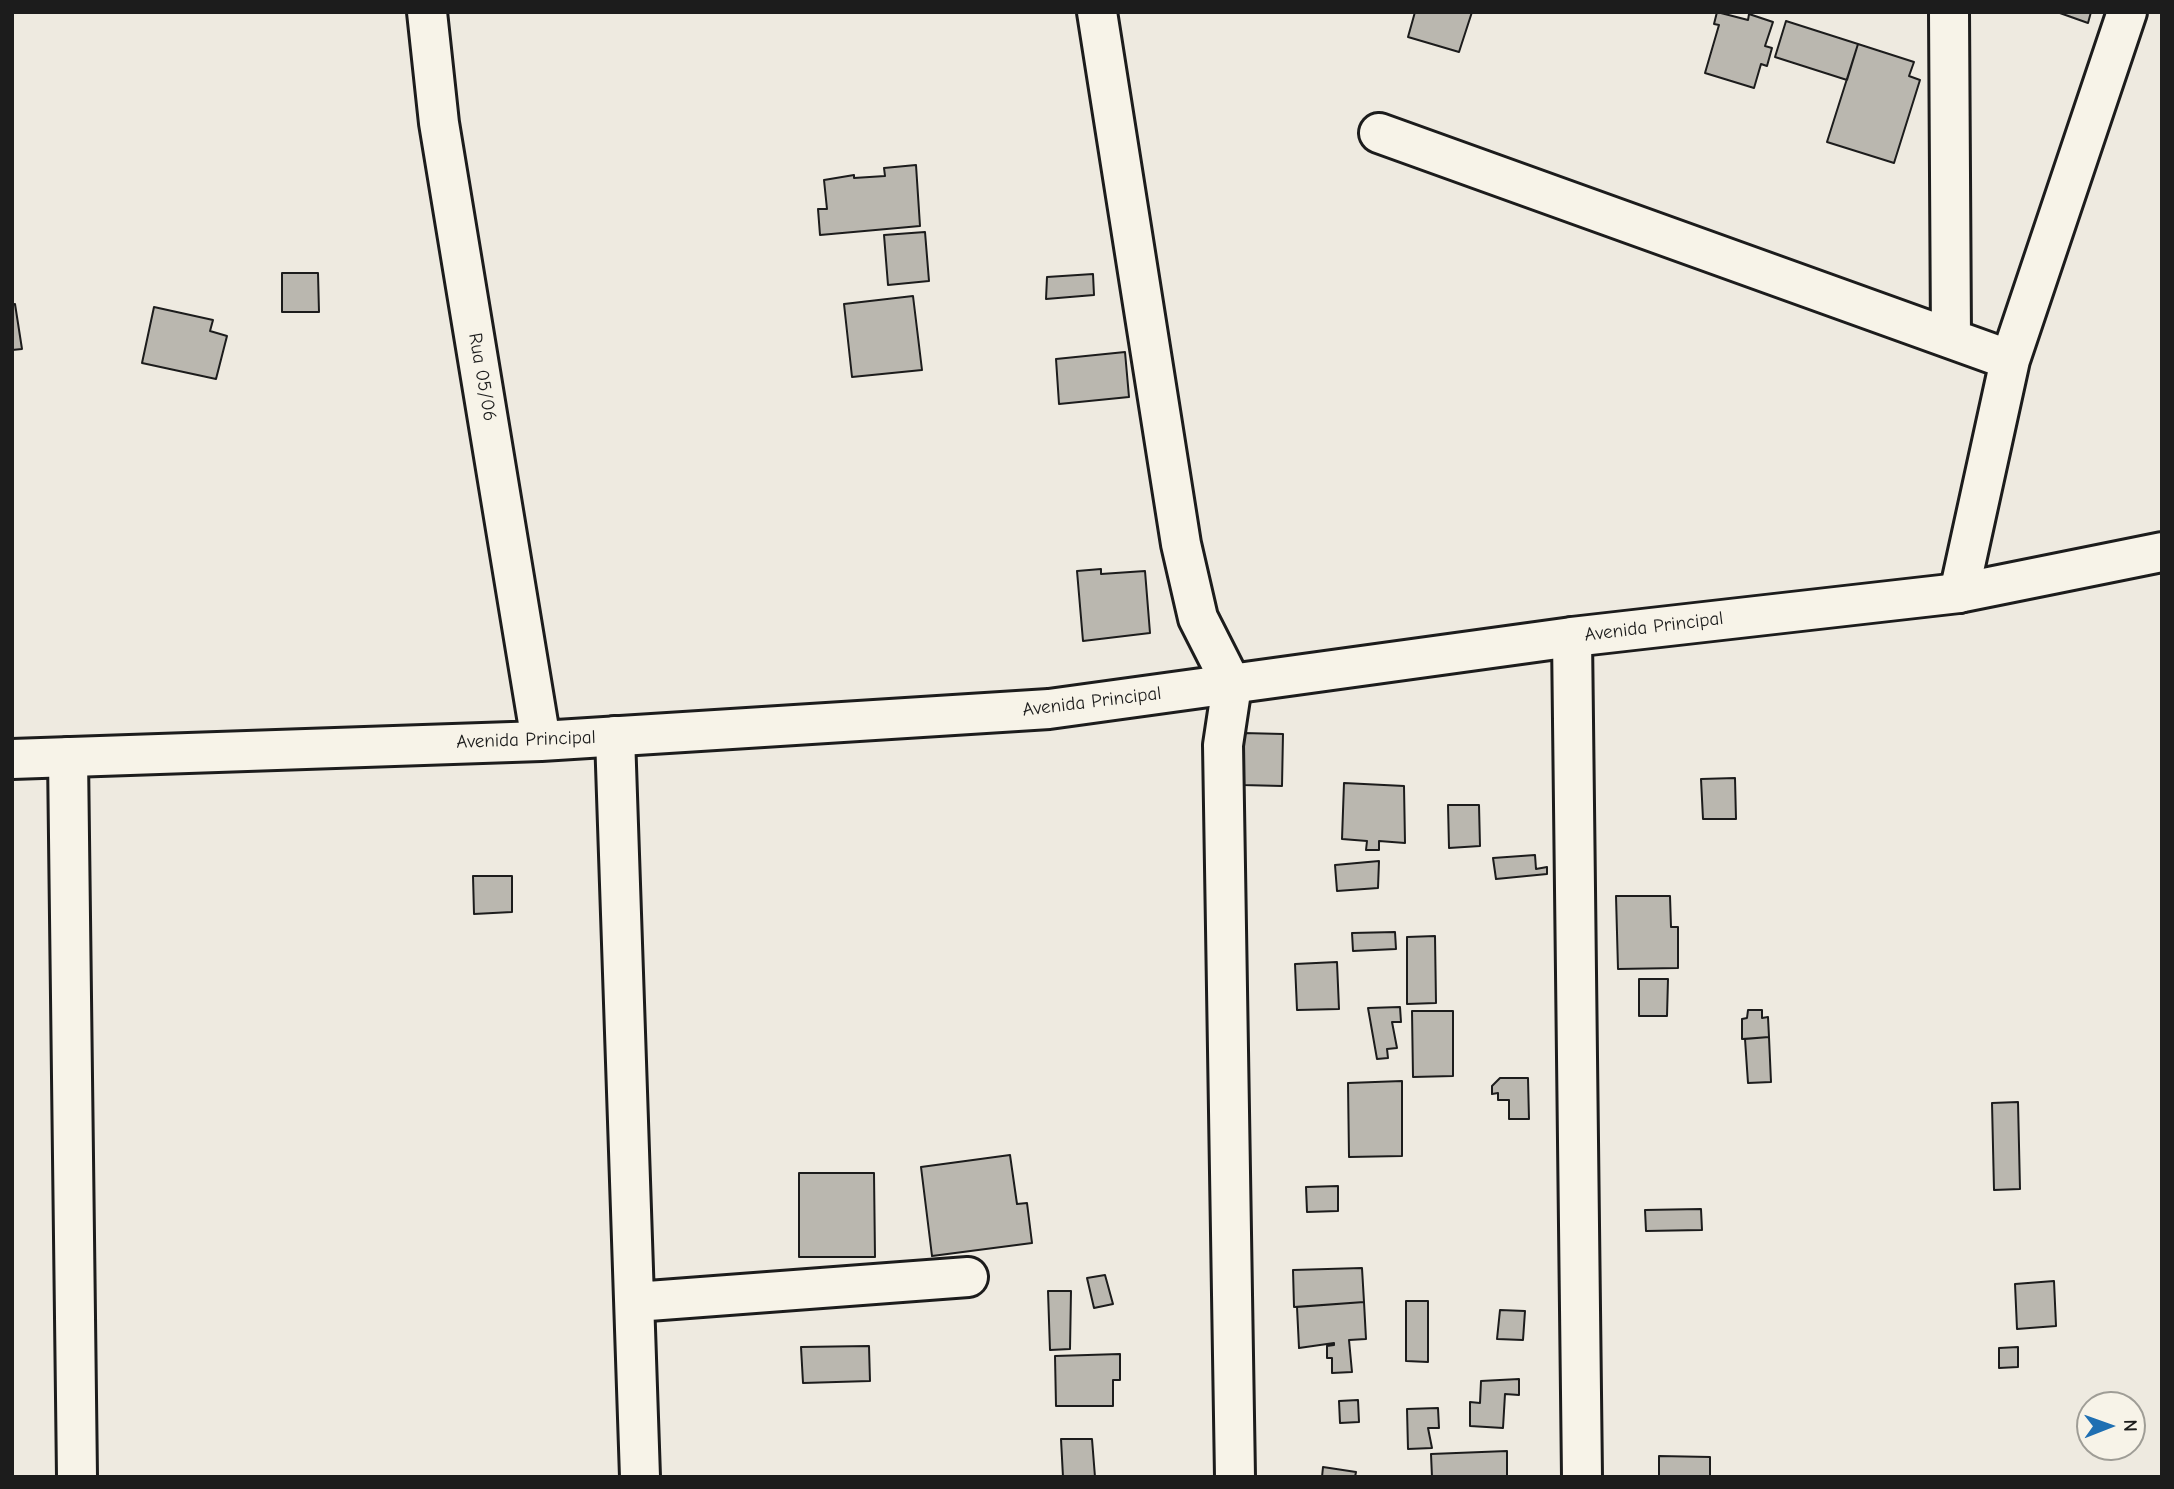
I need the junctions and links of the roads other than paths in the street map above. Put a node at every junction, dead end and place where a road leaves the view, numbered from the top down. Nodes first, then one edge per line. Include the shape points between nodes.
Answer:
1 (427, 12) edge
2 (1097, 12) edge
3 (1949, 12) edge
4 (2127, 12) edge
5 (1379, 133) dead end
6 (1951, 338) junction
7 (2010, 360) junction
8 (2162, 552) edge
9 (1959, 593) junction
10 (1572, 637) junction
11 (1232, 685) junction
12 (615, 736) junction
13 (541, 740) junction
14 (68, 757) junction
15 (12, 759) edge
16 (968, 1277) dead end
17 (635, 1302) junction
18 (77, 1477) edge
19 (640, 1477) edge
20 (1235, 1477) edge
21 (1582, 1477) edge

1 - 13 street, Rua 05/06 via 439,123
2 - 11 street via 1181,544 1198,618
3 - 6 street
4 - 7 street
5 - 6 street
6 - 7 street
7 - 9 street
8 - 9 street, Avenida Principal
9 - 10 street, Avenida Principal
10 - 11 street, Avenida Principal
10 - 21 street
11 - 12 street, Avenida Principal via 1049,709
11 - 20 street via 1223,745
12 - 13 street, Avenida Principal
12 - 17 street
13 - 14 street, Avenida Principal
14 - 15 street, Avenida Principal
14 - 18 street
16 - 17 street
17 - 19 street

